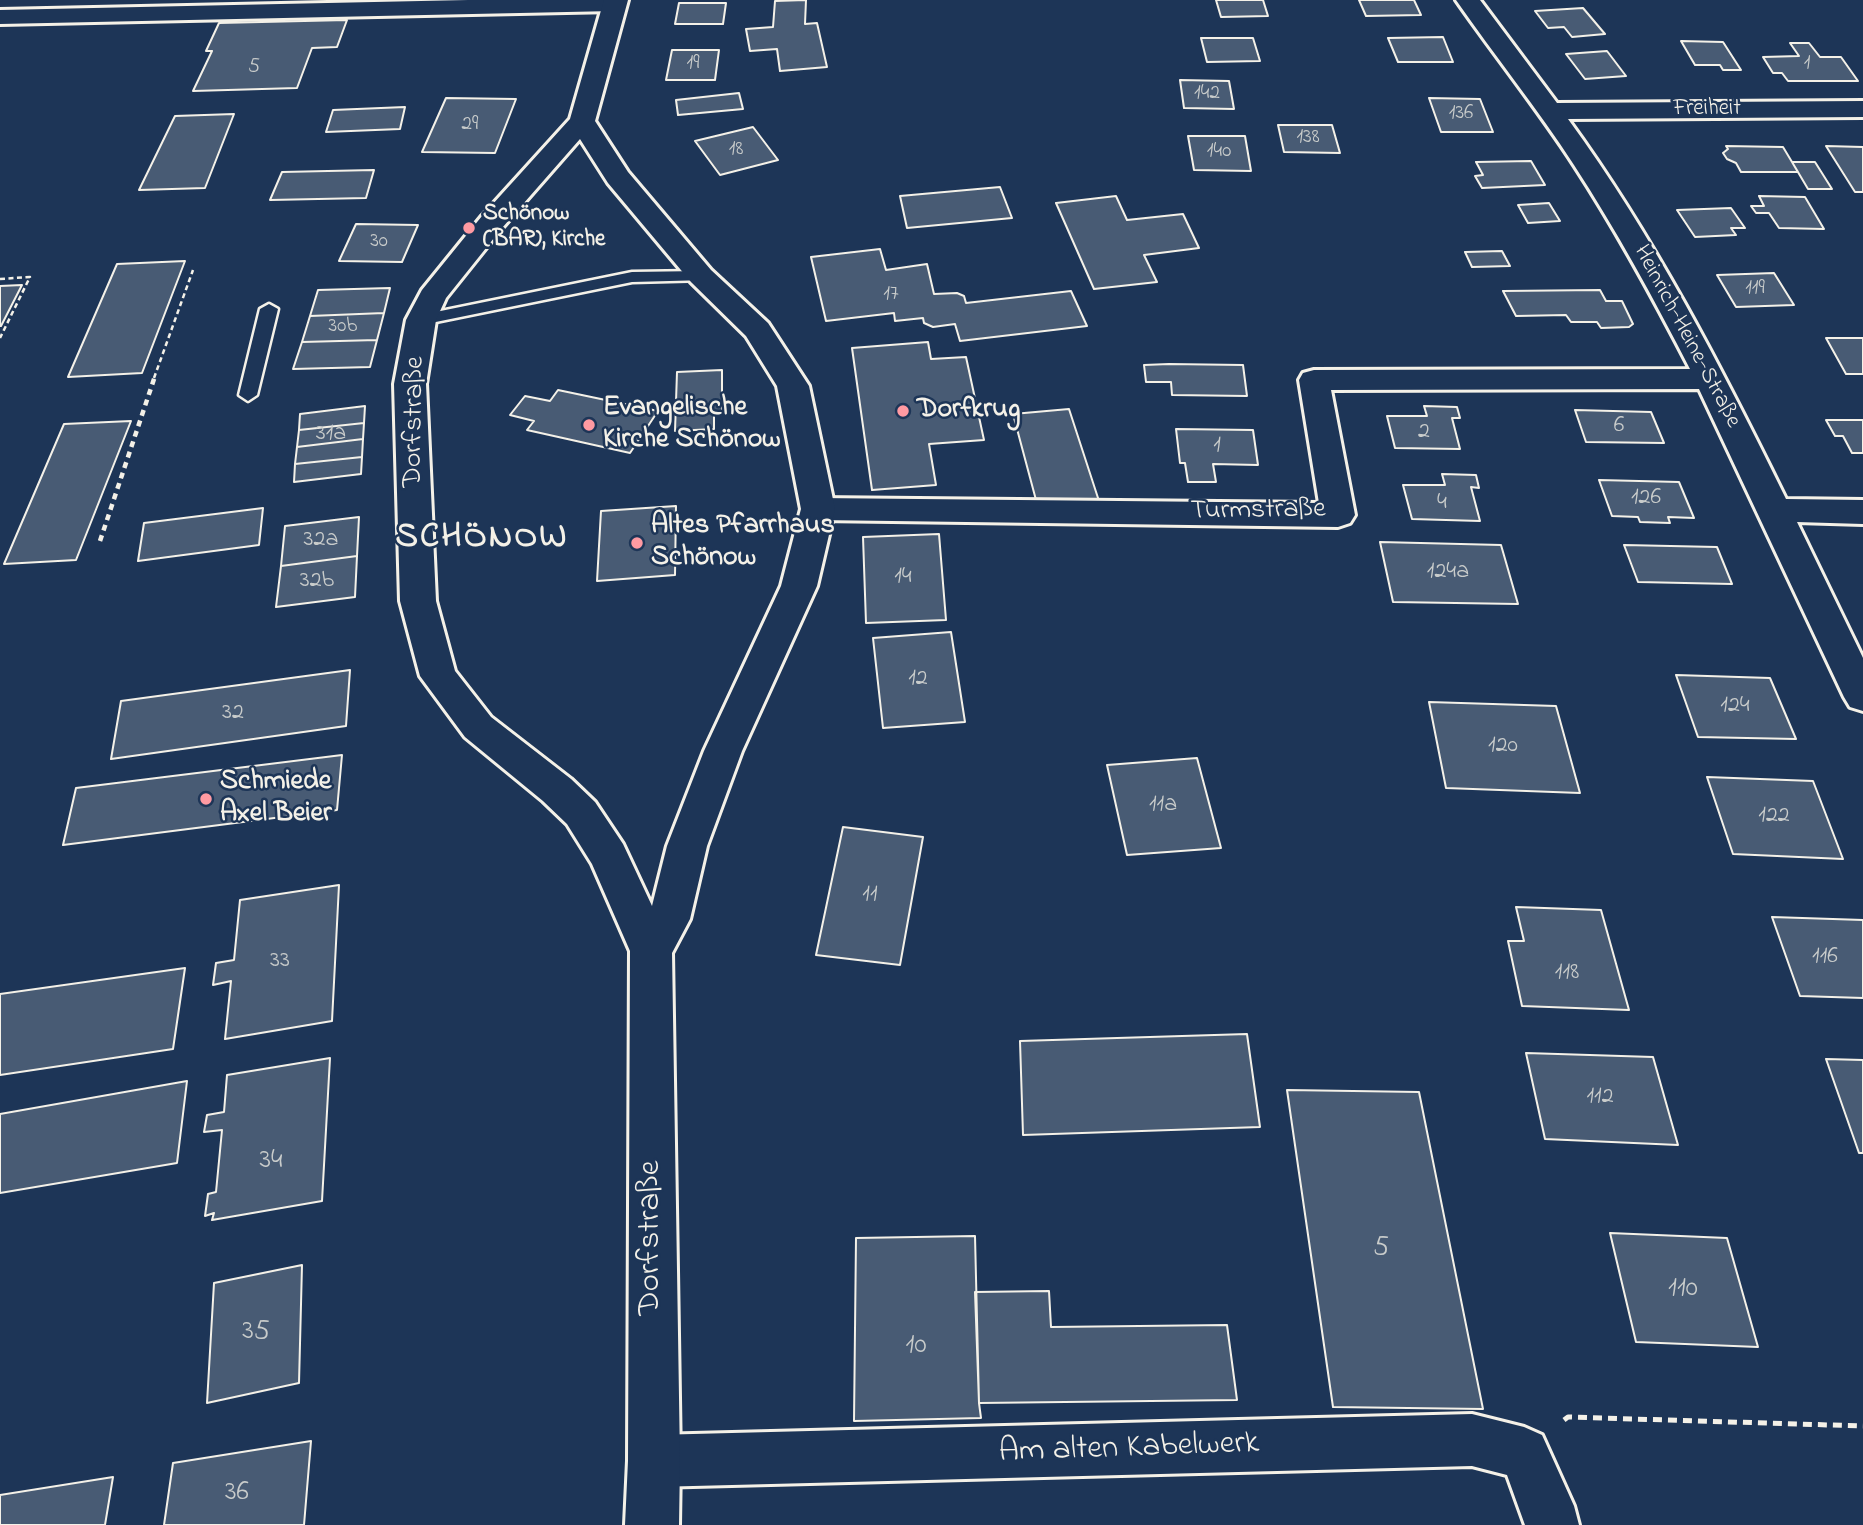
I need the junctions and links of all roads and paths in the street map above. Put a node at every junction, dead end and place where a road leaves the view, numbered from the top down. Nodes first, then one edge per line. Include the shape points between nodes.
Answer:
1 (1468, 0) edge
2 (615, 2) edge
3 (0, 17) edge
4 (1863, 109) edge
5 (1551, 111) junction
6 (582, 121) junction
7 (193, 270) dead end
8 (701, 276) junction
9 (0, 279) edge
10 (269, 309) dead end
11 (421, 320) junction
12 (0, 338) edge
13 (1709, 379) junction
14 (248, 395) dead end
15 (818, 509) junction
16 (1777, 510) junction
17 (1863, 512) edge
18 (100, 541) dead end
19 (1863, 697) edge
20 (651, 951) junction
21 (1863, 1426) edge
22 (1524, 1453) junction
23 (654, 1461) junction
24 (652, 1525) edge
25 (1552, 1525) edge

1 - 5 street, Heinrich-Heine-Straße
2 - 3 street
2 - 6 street, Dorfstraße
4 - 5 street, Freiheit
5 - 13 street, Heinrich-Heine-Straße via 1649,265
6 - 8 street, Dorfstraße via 618,177
6 - 11 street, Dorfstraße via 432,296
7 - 18 path
8 - 11 lane via 632,277
8 - 15 street, Dorfstraße via 757,330 793,386
9 - 12 path via 30,277
10 - 14 lane
11 - 20 street, Dorfstraße via 410,384 418,601 438,676 478,727 581,813 609,856
13 - 15 street, Turmstraße via 1314,380 1338,515
13 - 16 street, Heinrich-Heine-Straße
15 - 20 street, Dorfstraße via 799,586 723,751 687,846 669,919
16 - 17 street
16 - 19 street, Heinrich-Heine-Straße
20 - 23 street, Dorfstraße
21 - 22 path via 1568,1418
22 - 23 street, Am alten Kabelwerk via 1472,1440
22 - 25 street
23 - 24 street, Dorfstraße

